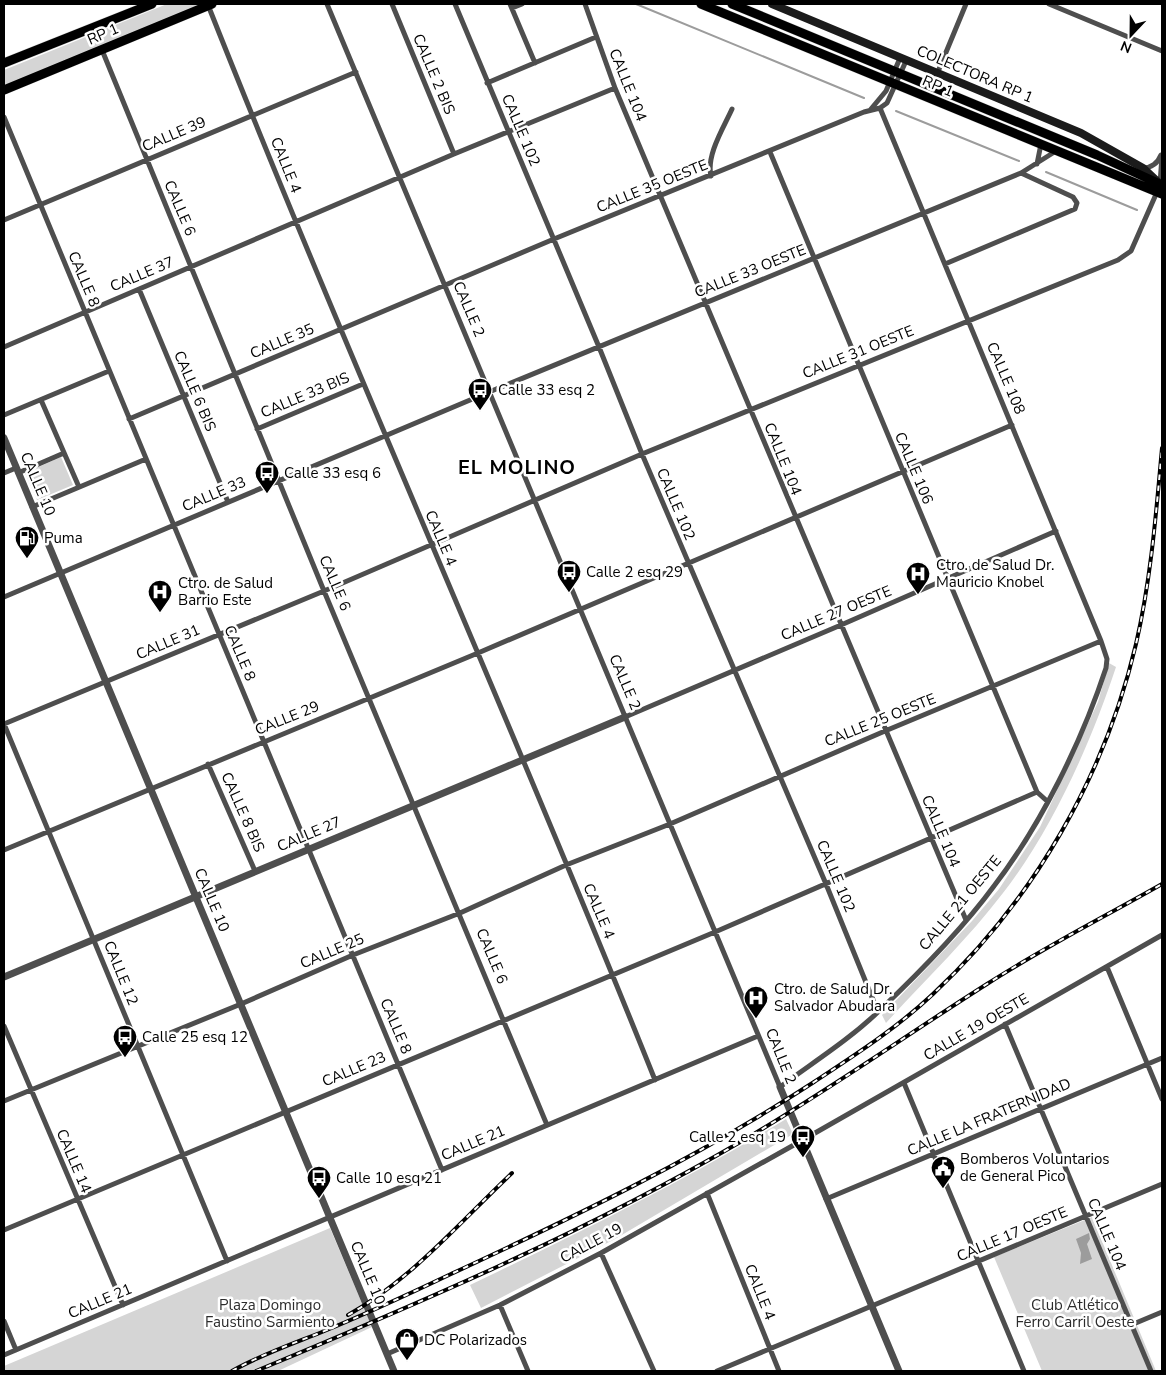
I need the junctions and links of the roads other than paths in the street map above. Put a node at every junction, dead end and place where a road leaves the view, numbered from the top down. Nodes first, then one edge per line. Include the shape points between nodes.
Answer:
1 (152, 4) edge
2 (327, 4) edge
3 (392, 4) edge
4 (455, 4) edge
5 (522, 4) edge
6 (584, 4) edge
7 (701, 4) edge
8 (732, 4) edge
9 (772, 4) edge
10 (966, 4) edge
11 (1049, 4) edge
12 (210, 5) edge
13 (511, 6) edge
14 (596, 37) junction
15 (102, 50) junction
16 (1162, 51) edge
17 (903, 59) junction
18 (4, 63) edge
19 (535, 63) junction
20 (356, 72) junction
21 (898, 72) junction
22 (937, 74) junction
23 (894, 82) junction
24 (487, 83) junction
25 (615, 88) junction
26 (4, 90) edge
27 (880, 108) junction
28 (732, 109) dead end
29 (868, 110) junction
30 (251, 114) junction
31 (4, 117) edge
32 (508, 132) junction
33 (1041, 144) junction
34 (1057, 151) junction
35 (770, 152) junction
36 (454, 154) junction
37 (1162, 154) edge
38 (146, 159) junction
39 (1037, 164) junction
40 (1143, 168) junction
41 (1021, 173) junction
42 (711, 176) junction
43 (399, 177) junction
44 (1160, 189) edge
45 (660, 195) junction
46 (40, 204) junction
47 (924, 214) junction
48 (4, 220) edge
49 (296, 223) junction
50 (554, 239) junction
51 (815, 258) junction
52 (945, 264) junction
53 (191, 267) junction
54 (444, 285) junction
55 (139, 289) junction
56 (705, 303) junction
57 (85, 312) junction
58 (968, 320) junction
59 (341, 329) junction
60 (4, 347) edge
61 (599, 347) junction
62 (857, 365) junction
63 (109, 371) junction
64 (235, 375) junction
65 (363, 384) junction
66 (489, 392) junction
67 (184, 396) junction
68 (40, 400) junction
69 (750, 410) junction
70 (4, 415) edge
71 (129, 419) junction
72 (1012, 425) junction
73 (258, 429) junction
74 (384, 436) junction
75 (4, 438) edge
76 (64, 453) junction
77 (642, 454) junction
78 (146, 459) junction
79 (17, 470) junction
80 (902, 472) junction
81 (4, 474) edge
82 (279, 481) junction
83 (79, 487) junction
84 (535, 501) junction
85 (228, 502) junction
86 (32, 507) junction
87 (795, 519) junction
88 (172, 525) junction
89 (1056, 531) junction
90 (431, 546) junction
91 (688, 564) junction
92 (60, 572) junction
93 (948, 578) junction
94 (324, 591) junction
95 (4, 597) edge
96 (580, 609) junction
97 (841, 625) junction
98 (218, 634) junction
99 (1101, 642) junction
100 (478, 653) junction
101 (1106, 659) joint
102 (733, 670) junction
103 (106, 682) junction
104 (994, 687) junction
105 (369, 698) junction
106 (625, 717) junction
107 (4, 724) edge
108 (885, 731) junction
109 (264, 741) junction
110 (523, 759) junction
111 (208, 764) junction
112 (780, 776) junction
113 (150, 788) junction
114 (1037, 792) junction
115 (1047, 801) junction
116 (414, 805) junction
117 (670, 824) junction
118 (48, 831) junction
119 (931, 840) junction
120 (308, 848) junction
121 (4, 850) edge
122 (566, 865) junction
123 (255, 871) junction
124 (826, 884) junction
125 (195, 896) junction
126 (460, 913) junction
127 (966, 920) junction
128 (715, 932) junction
129 (1162, 935) edge
130 (93, 939) junction
131 (353, 955) junction
132 (1106, 967) junction
133 (613, 974) junction
134 (4, 977) edge
135 (241, 1004) junction
136 (878, 1012) junction
137 (505, 1019) junction
138 (1004, 1024) junction
139 (4, 1026) edge
140 (758, 1036) junction
141 (137, 1045) junction
142 (1162, 1058) edge
143 (398, 1064) junction
144 (1148, 1064) junction
145 (656, 1080) junction
146 (904, 1082) junction
147 (780, 1087) junction
148 (30, 1090) junction
149 (1162, 1099) edge
150 (4, 1101) edge
151 (1040, 1109) junction
152 (286, 1112) junction
153 (547, 1125) junction
154 (802, 1141) junction
155 (934, 1153) junction
156 (183, 1154) junction
157 (442, 1170) junction
158 (1162, 1184) edge
159 (707, 1194) junction
160 (826, 1199) junction
161 (76, 1200) junction
162 (1085, 1216) junction
163 (330, 1217) junction
164 (4, 1230) edge
165 (600, 1253) junction
166 (227, 1260) junction
167 (978, 1261) junction
168 (123, 1305) junction
169 (500, 1305) junction
170 (872, 1306) junction
171 (1162, 1312) edge
172 (4, 1321) edge
173 (1131, 1325) junction
174 (769, 1349) junction
175 (16, 1350) junction
176 (387, 1354) junction
177 (4, 1355) edge
178 (1023, 1370) edge
179 (394, 1371) edge
180 (528, 1371) edge
181 (654, 1371) edge
182 (717, 1371) edge
183 (779, 1371) edge
184 (899, 1371) edge
185 (1017, 1371) edge
186 (1150, 1371) edge

1 - 18 main road, RP 1
2 - 20 street, CALLE 2
3 - 36 street, CALLE 2 BIS
4 - 24 street, CALLE 102
5 - 13 street
6 - 14 street, CALLE 104
7 - 23 main road, RP 1
8 - 21 main road, RP 1
9 - 17 main road, COLECTORA RP 1
10 - 22 street
11 - 16 street
12 - 15 main road, RP 1
12 - 30 street, CALLE 4
13 - 19 street
14 - 19 street
14 - 25 street, CALLE 104
15 - 26 main road, RP 1
15 - 38 street, CALLE 6
17 - 21 street
17 - 22 main road, COLECTORA RP 1
19 - 24 street
20 - 30 street, CALLE 39
20 - 43 street, CALLE 2
21 - 23 street
21 - 44 main road, RP 1
22 - 40 main road, COLECTORA RP 1 via 1080,133
23 - 27 street via 887,103
23 - 29 street, CALLE 35 OESTE
23 - 33 main road, RP 1
24 - 32 street, CALLE 102
25 - 32 street, CALLE 37
25 - 45 street, CALLE 104
27 - 29 street, CALLE 35 OESTE
27 - 47 street, CALLE 108
28 - 42 street via 712,156
29 - 35 street, CALLE 35 OESTE
30 - 38 street, CALLE 39
30 - 49 street, CALLE 4
31 - 46 street, CALLE 8
32 - 36 street, CALLE 37
32 - 50 street, CALLE 102
33 - 34 main road, RP 1
33 - 39 street
34 - 39 street, CALLE 33 OESTE
34 - 44 main road, RP 1
35 - 42 street, CALLE 35 OESTE
35 - 51 street, CALLE 106
36 - 43 street, CALLE 37
37 - 40 street via 1155,163
37 - 44 street, CALLE 31 OESTE
38 - 46 street, CALLE 39
38 - 53 street, CALLE 6
39 - 41 street, CALLE 33 OESTE
40 - 44 main road, COLECTORA RP 1
41 - 47 street, CALLE 33 OESTE
41 - 52 street via 1073,197 1077,203 1075,209
42 - 45 street, CALLE 35 OESTE
43 - 49 street, CALLE 37
43 - 54 street, CALLE 2
44 - 58 street, CALLE 31 OESTE via 1135,244 1126,256
45 - 50 street, CALLE 35 OESTE
45 - 56 street, CALLE 104
46 - 48 street, CALLE 39
46 - 57 street, CALLE 8
47 - 51 street, CALLE 33 OESTE
47 - 52 street, CALLE 108
49 - 53 street, CALLE 37
49 - 59 street, CALLE 4
50 - 54 street, CALLE 35 OESTE
50 - 61 street, CALLE 102
51 - 56 street, CALLE 33 OESTE
51 - 62 street, CALLE 106
52 - 58 street, CALLE 108
53 - 55 street, CALLE 37
53 - 64 street, CALLE 6
54 - 59 street, CALLE 35
54 - 66 street, CALLE 2
55 - 57 street, CALLE 37
55 - 67 street, CALLE 6 BIS
56 - 61 street, CALLE 33 OESTE
56 - 69 street, CALLE 104
57 - 60 street, CALLE 37
57 - 63 street, CALLE 8
58 - 62 street, CALLE 31 OESTE
58 - 72 street, CALLE 108
59 - 64 street, CALLE 35
59 - 65 street, CALLE 4
61 - 66 street, CALLE 33 OESTE
61 - 77 street, CALLE 102
62 - 69 street, CALLE 31 OESTE
62 - 80 street, CALLE 106
63 - 68 street
63 - 71 street, CALLE 8
64 - 67 street, CALLE 35
64 - 73 street, CALLE 6
65 - 73 street, CALLE 33 BIS
65 - 74 street, CALLE 4
66 - 74 street, CALLE 33
66 - 84 street, CALLE 2
67 - 71 street, CALLE 35
67 - 85 street, CALLE 6 BIS
68 - 70 street
68 - 76 street
69 - 77 street, CALLE 31 OESTE
69 - 87 street, CALLE 104
71 - 78 street, CALLE 8
72 - 80 street, CALLE 29
72 - 89 street, CALLE 108
73 - 82 street, CALLE 6
74 - 82 street, CALLE 33
74 - 90 street, CALLE 4
75 - 79 street, CALLE 10
76 - 79 street
76 - 83 street
77 - 84 street, CALLE 31 OESTE
77 - 91 street, CALLE 102
78 - 83 street
78 - 88 street, CALLE 8
79 - 81 street
79 - 86 street, CALLE 10
80 - 87 street, CALLE 29
80 - 93 street, CALLE 106
82 - 85 street, CALLE 33
82 - 94 street, CALLE 6
83 - 86 street
84 - 90 street, CALLE 31
84 - 96 street, CALLE 2
85 - 88 street, CALLE 33
86 - 92 street, CALLE 10
87 - 91 street, CALLE 29
87 - 97 street, CALLE 104
88 - 92 street, CALLE 33
88 - 98 street, CALLE 8
89 - 93 street, CALLE 27 OESTE
89 - 99 street, CALLE 108
90 - 94 street, CALLE 31
90 - 100 street, CALLE 4
91 - 96 street, CALLE 29
91 - 102 street, CALLE 102
92 - 95 street, CALLE 33
92 - 103 street, CALLE 10
93 - 97 street, CALLE 27 OESTE
93 - 104 street, CALLE 106
94 - 98 street, CALLE 31
94 - 105 street, CALLE 6
96 - 100 street, CALLE 29
96 - 106 street, CALLE 2
97 - 102 street, CALLE 27 OESTE
97 - 108 street, CALLE 104
98 - 103 street, CALLE 31
98 - 109 street, CALLE 8
99 - 101 street, CALLE 108
99 - 104 street, CALLE 25 OESTE
100 - 105 street, CALLE 29
100 - 110 street, CALLE 4
101 - 115 street, CALLE 21 OESTE via 1096,700
102 - 106 street, CALLE 27 OESTE
102 - 112 street, CALLE 102
103 - 107 street, CALLE 31
103 - 113 street, CALLE 10
104 - 108 street, CALLE 25 OESTE
104 - 114 street, CALLE 106
105 - 109 street, CALLE 29
105 - 116 street, CALLE 6
106 - 110 street, CALLE 27
106 - 117 street, CALLE 2
107 - 118 street, CALLE 12
108 - 112 street, CALLE 25 OESTE
108 - 119 street, CALLE 104
109 - 111 street, CALLE 29
109 - 120 street, CALLE 8
110 - 116 street, CALLE 27
110 - 122 street, CALLE 4
111 - 113 street, CALLE 29
111 - 123 street, CALLE 8 BIS
112 - 117 street, CALLE 25 OESTE
112 - 124 street, CALLE 102
113 - 118 street, CALLE 29
113 - 125 street, CALLE 10
114 - 115 street
114 - 119 street, CALLE 23
115 - 127 street, CALLE 21 OESTE via 1036,825
116 - 120 street, CALLE 27
116 - 126 street, CALLE 6
117 - 122 street, CALLE 25
117 - 128 street, CALLE 2
118 - 121 street, CALLE 29
118 - 130 street, CALLE 12
119 - 124 street, CALLE 23
119 - 127 street, CALLE 104
120 - 123 street, CALLE 27
120 - 131 street, CALLE 8
122 - 126 street, CALLE 25
122 - 133 street, CALLE 4
123 - 125 street, CALLE 27
124 - 128 street, CALLE 23
124 - 136 street, CALLE 102
125 - 130 street, CALLE 27
125 - 135 street, CALLE 10
126 - 131 street, CALLE 25
126 - 137 street, CALLE 6
127 - 136 street, CALLE 21 OESTE
128 - 133 street, CALLE 23
128 - 140 street, CALLE 2
129 - 132 street, CALLE 19 OESTE
130 - 134 street, CALLE 27
130 - 141 street, CALLE 12
131 - 135 street, CALLE 25
131 - 143 street, CALLE 8
132 - 138 street, CALLE 19 OESTE
132 - 144 street
133 - 137 street, CALLE 23
133 - 145 street, CALLE 4
135 - 141 street, CALLE 25
135 - 152 street, CALLE 10
136 - 147 street, CALLE 21 OESTE
137 - 143 street, CALLE 23
137 - 153 street, CALLE 6
138 - 146 street, CALLE 19 OESTE
138 - 151 street, CALLE 104
139 - 148 street, CALLE 14
140 - 145 street, CALLE 21
140 - 147 street, CALLE 2
141 - 148 street, CALLE 25
141 - 156 street, CALLE 12
142 - 144 street, CALLE LA FRATERNIDAD
143 - 152 street, CALLE 23
143 - 157 street, CALLE 8
144 - 149 street
144 - 151 street, CALLE LA FRATERNIDAD
145 - 153 street, CALLE 21
146 - 154 street, CALLE 19 OESTE
146 - 155 street
147 - 154 street, CALLE 2
148 - 150 street, CALLE 25
148 - 161 street, CALLE 14
151 - 155 street, CALLE LA FRATERNIDAD
151 - 162 street, CALLE 104
152 - 156 street, CALLE 23
152 - 163 street, CALLE 10
153 - 157 street, CALLE 21
154 - 159 street, CALLE 19
154 - 160 street, CALLE 2
155 - 160 street, CALLE LA FRATERNIDAD
155 - 167 street
156 - 161 street, CALLE 23
156 - 166 street, CALLE 12
157 - 163 street, CALLE 21
158 - 162 street, CALLE 17 OESTE
159 - 165 street, CALLE 19
159 - 174 street, CALLE 4
160 - 170 street, CALLE 2
161 - 164 street, CALLE 23
161 - 168 street, CALLE 14
162 - 167 street, CALLE 17 OESTE
162 - 173 street, CALLE 104
163 - 166 street, CALLE 21
163 - 176 street, CALLE 10
165 - 169 street, CALLE 19
165 - 181 street
166 - 168 street, CALLE 21
167 - 170 street, CALLE 17 OESTE
167 - 178 street
168 - 175 street, CALLE 21
169 - 176 street, CALLE 19
169 - 180 street
170 - 174 street, CALLE 17 OESTE
170 - 184 street, CALLE 2
171 - 173 street
172 - 175 street
173 - 186 street, CALLE 104
174 - 182 street, CALLE 17 OESTE
174 - 183 street, CALLE 4
175 - 177 street, CALLE 21
176 - 179 street, CALLE 10
178 - 185 street

